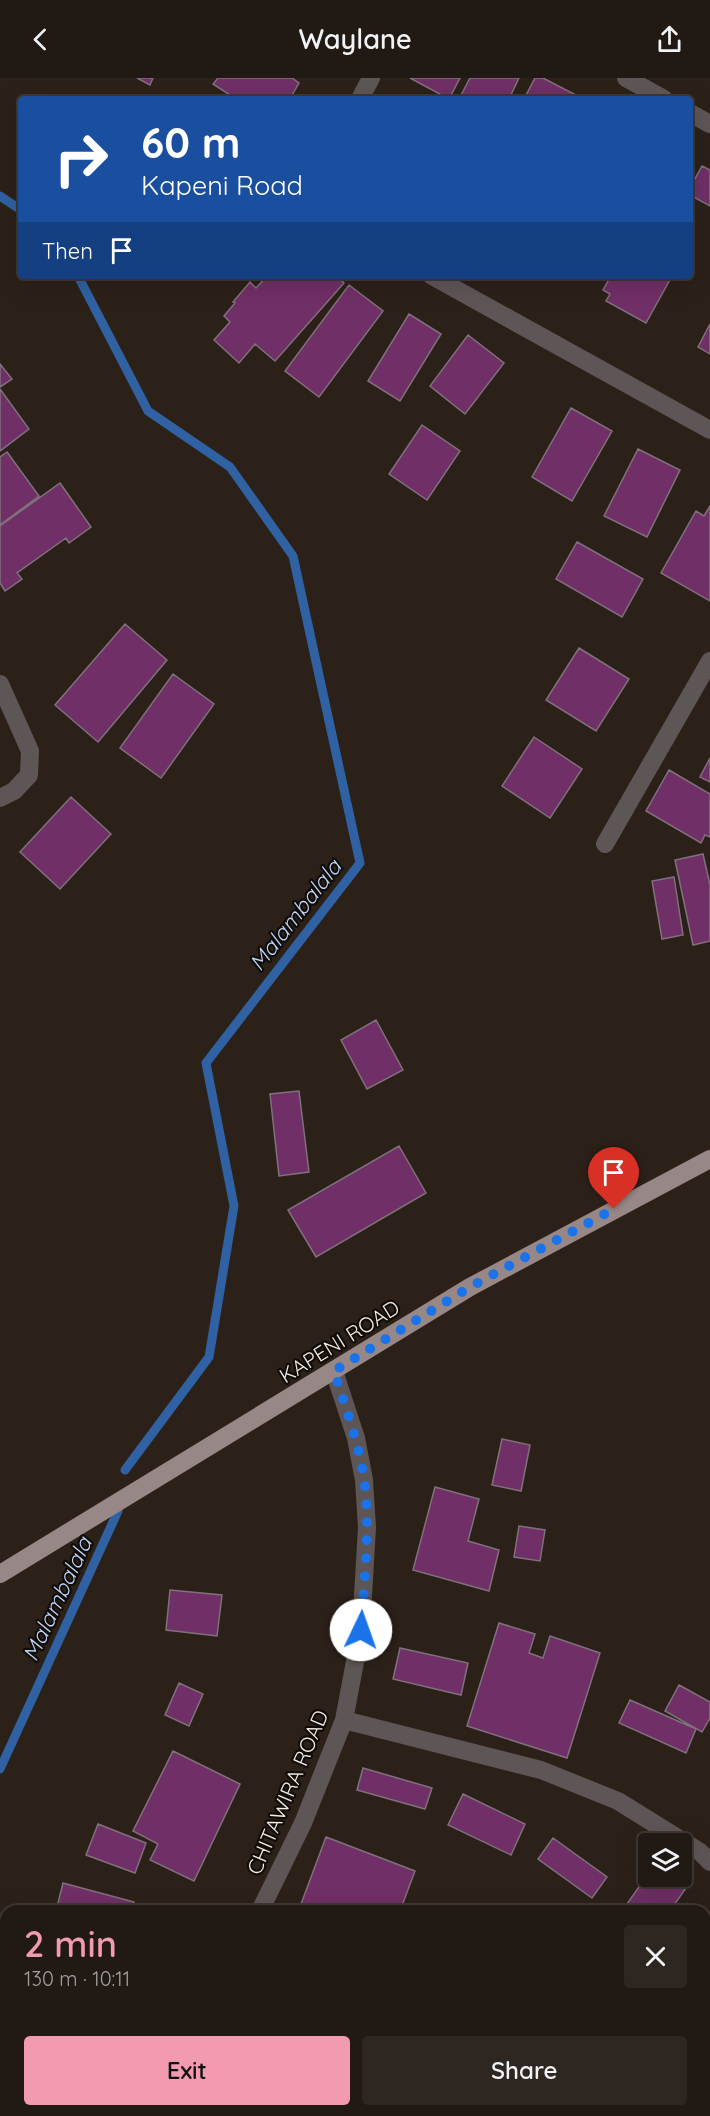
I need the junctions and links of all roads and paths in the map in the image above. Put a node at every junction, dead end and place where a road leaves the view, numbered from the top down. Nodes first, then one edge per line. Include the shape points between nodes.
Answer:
1 (371, 78) edge
2 (626, 78) edge
3 (362, 96) edge
4 (659, 96) edge
5 (693, 115) edge
6 (710, 124) edge
7 (437, 279) edge
8 (710, 430) edge
9 (710, 661) edge
10 (0, 684) edge
11 (0, 798) edge
12 (605, 844) dead end
13 (710, 1160) edge
14 (334, 1371) junction
15 (0, 1574) edge
16 (344, 1720) junction
17 (710, 1862) edge
18 (263, 1905) edge

1 - 3 street
2 - 4 street
5 - 6 street
7 - 8 street
9 - 12 street
10 - 11 street via 30,751 29,775 14,791
13 - 14 main road, KAPENI ROAD via 470,1287
14 - 15 main road, KAPENI ROAD
14 - 16 street, CHITAWIRA ROAD via 356,1438 367,1527 361,1630
16 - 17 street via 541,1770 618,1801
16 - 18 street, CHITAWIRA ROAD via 303,1823

